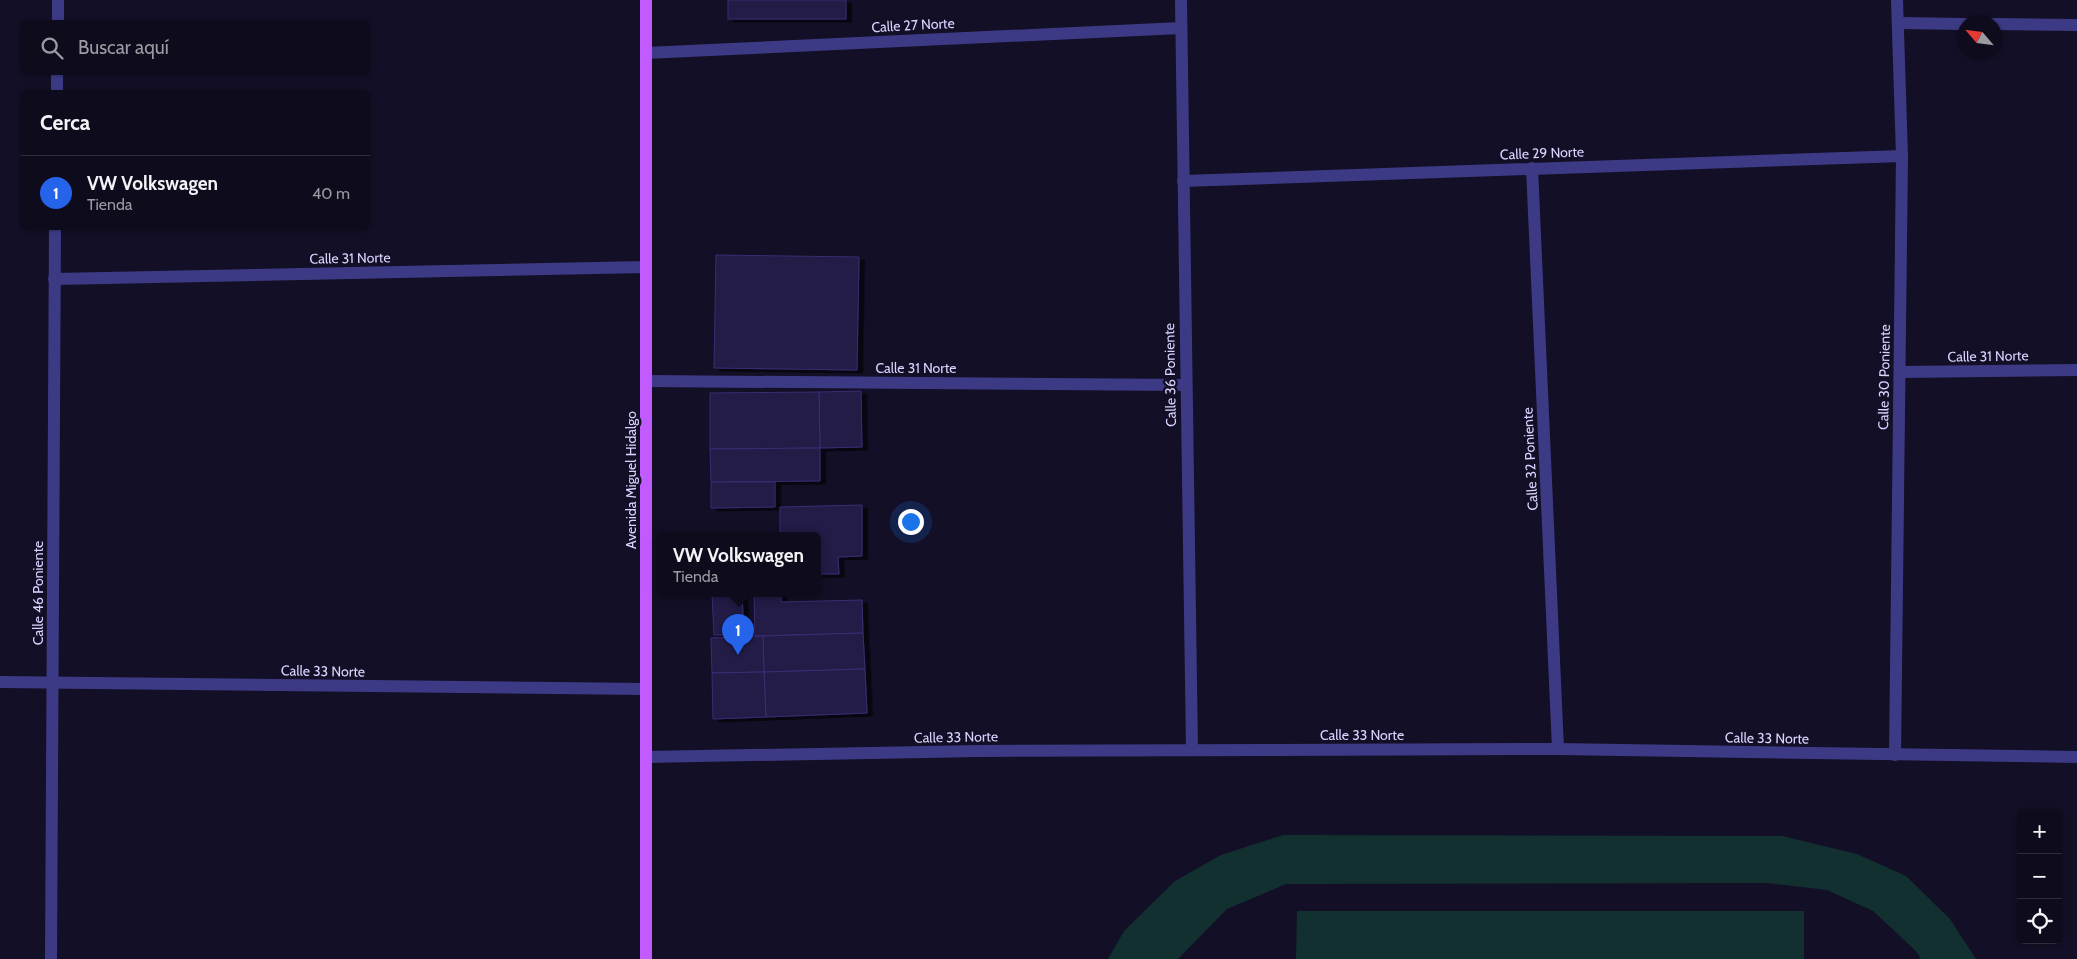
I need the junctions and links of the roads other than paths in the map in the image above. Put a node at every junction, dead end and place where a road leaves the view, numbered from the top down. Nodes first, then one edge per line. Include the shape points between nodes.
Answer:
1 (58, 0) edge
2 (646, 0) edge
3 (1181, 0) edge
4 (1897, 0) edge
5 (58, 20) edge
6 (1899, 23) junction
7 (1957, 24) edge
8 (2002, 24) edge
9 (2077, 25) edge
10 (1181, 28) junction
11 (646, 53) junction
12 (57, 75) edge
13 (57, 90) edge
14 (1902, 156) junction
15 (1532, 168) junction
16 (1183, 181) junction
17 (55, 230) edge
18 (646, 267) junction
19 (54, 279) junction
20 (2077, 370) edge
21 (1900, 372) junction
22 (646, 381) junction
23 (1185, 385) junction
24 (0, 682) edge
25 (53, 683) junction
26 (646, 689) junction
27 (1558, 749) junction
28 (1192, 750) junction
29 (1895, 755) junction
30 (646, 757) junction
31 (2077, 757) edge
32 (51, 959) edge
33 (646, 959) edge

1 - 5 street
2 - 11 main road, Avenida Miguel Hidalgo
3 - 10 street, Calle 36 Poniente
4 - 6 street, Calle 30 Poniente
6 - 7 street
6 - 14 street, Calle 30 Poniente
8 - 9 street
10 - 11 street, Calle 27 Norte
10 - 16 street, Calle 36 Poniente
11 - 18 main road, Avenida Miguel Hidalgo
12 - 13 street
14 - 15 street, Calle 29 Norte
14 - 21 street, Calle 30 Poniente
15 - 16 street, Calle 29 Norte
15 - 27 street, Calle 32 Poniente
16 - 23 street, Calle 36 Poniente
17 - 19 street, Calle 46 Poniente
18 - 19 street, Calle 31 Norte
18 - 22 main road, Avenida Miguel Hidalgo
19 - 25 street, Calle 46 Poniente
20 - 21 street, Calle 31 Norte
21 - 29 street, Calle 30 Poniente
22 - 23 street, Calle 31 Norte
22 - 26 main road, Avenida Miguel Hidalgo
23 - 28 street, Calle 36 Poniente
24 - 25 street, Calle 33 Norte
25 - 26 street, Calle 33 Norte
25 - 32 street, Calle 46 Poniente
26 - 30 main road, Avenida Miguel Hidalgo
27 - 28 street, Calle 33 Norte
27 - 29 street, Calle 33 Norte
28 - 30 street, Calle 33 Norte
29 - 31 street, Calle 33 Norte
30 - 33 main road, Avenida Miguel Hidalgo

